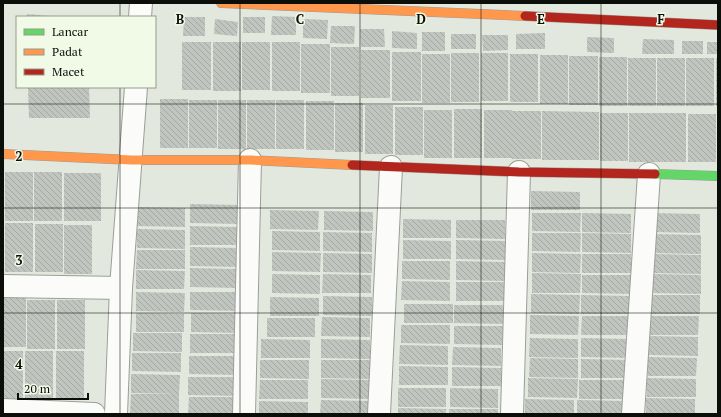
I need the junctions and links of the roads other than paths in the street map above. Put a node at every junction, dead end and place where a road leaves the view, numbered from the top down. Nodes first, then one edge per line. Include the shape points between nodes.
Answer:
1 (141, 3) edge
2 (221, 3) edge
3 (274, 4) edge
4 (140, 16) edge
5 (718, 25) edge
6 (136, 88) edge
7 (3, 154) edge
8 (132, 160) junction
9 (250, 160) junction
10 (391, 167) junction
11 (519, 172) junction
12 (648, 174) junction
13 (718, 176) edge
14 (3, 286) edge
15 (121, 288) junction
16 (3, 410) edge
17 (94, 414) edge
18 (116, 414) edge
19 (244, 414) edge
20 (379, 414) edge
21 (512, 414) edge
22 (633, 414) edge

1 - 4 street
2 - 3 street
3 - 5 street
6 - 8 street
7 - 8 street
8 - 9 street
8 - 15 street
9 - 10 street
9 - 19 street
10 - 11 street
10 - 20 street
11 - 12 street
11 - 21 street
12 - 13 street
12 - 22 street
14 - 15 street
15 - 18 street
16 - 17 street

